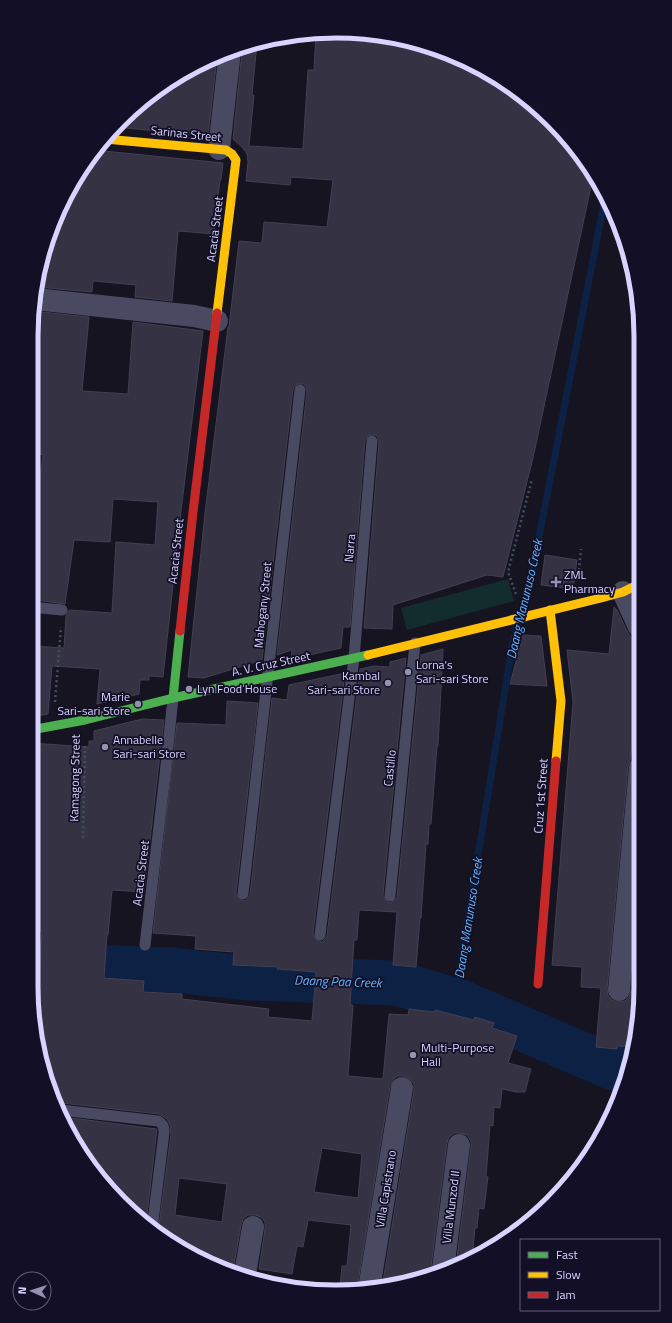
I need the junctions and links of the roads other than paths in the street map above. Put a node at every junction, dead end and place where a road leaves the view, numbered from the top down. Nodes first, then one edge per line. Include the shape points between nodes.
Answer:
1 (230, 58) edge
2 (113, 139) edge
3 (228, 154) junction
4 (41, 299) edge
5 (217, 321) junction
6 (300, 390) dead end
7 (372, 441) dead end
8 (631, 588) edge
9 (634, 603) edge
10 (38, 607) edge
11 (62, 610) road end
12 (550, 610) junction
13 (415, 643) junction
14 (354, 658) junction
15 (267, 677) junction
16 (173, 698) junction
17 (38, 729) edge
18 (634, 831) edge
19 (243, 894) dead end
20 (390, 896) dead end
21 (320, 934) dead end
22 (145, 945) dead end
23 (538, 984) dead end
24 (619, 990) dead end
25 (402, 1088) dead end
26 (65, 1110) edge
27 (459, 1145) dead end
28 (153, 1221) edge
29 (253, 1227) dead end
30 (444, 1264) edge
31 (246, 1271) edge
32 (370, 1282) edge

1 - 3 street
2 - 3 street, Sarinas Street
3 - 5 street, Acacia Street
4 - 5 street via 194,316
5 - 16 street, Acacia Street
6 - 15 lane, Mahogany Street
7 - 14 lane, Narra
8 - 9 street
8 - 12 street, A. V. Cruz Street
10 - 11 lane
12 - 13 street, A. V. Cruz Street
12 - 23 street, Cruz 1st Street via 560,701
13 - 14 street, A. V. Cruz Street
13 - 20 lane, Castillo
14 - 15 street, A. V. Cruz Street
14 - 21 lane, Narra
15 - 16 street, A. V. Cruz Street
15 - 19 lane, Mahogany Street
16 - 17 street, A. V. Cruz Street
16 - 22 lane, Acacia Street
18 - 24 street
25 - 32 street, Villa Capistrano
26 - 28 lane via 158,1121 162,1124 164,1132
27 - 30 street, Villa Munzod II
29 - 31 street

